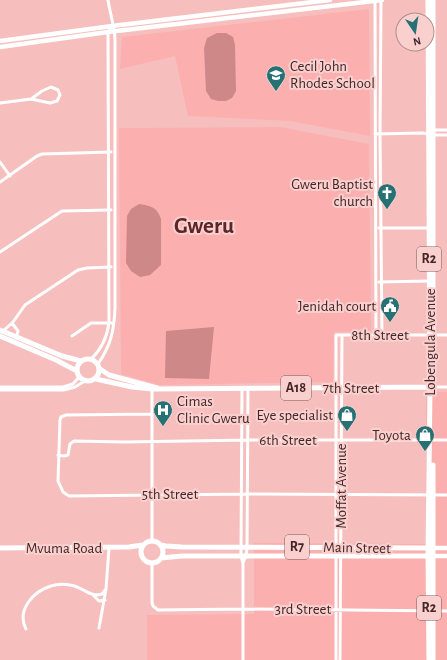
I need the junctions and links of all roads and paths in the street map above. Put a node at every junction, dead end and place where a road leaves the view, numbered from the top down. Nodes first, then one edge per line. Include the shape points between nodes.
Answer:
1 (108, 0) edge
2 (330, 0) edge
3 (381, 0) edge
4 (428, 0) edge
5 (433, 0) edge
6 (375, 1) edge
7 (112, 26) junction
8 (115, 31) junction
9 (108, 32) junction
10 (375, 36) junction
11 (381, 36) junction
12 (0, 41) edge
13 (0, 46) edge
14 (108, 93) junction
15 (115, 94) junction
16 (31, 99) junction
17 (0, 103) edge
18 (447, 130) edge
19 (429, 133) junction
20 (375, 134) junction
21 (380, 134) junction
22 (447, 135) edge
23 (109, 152) junction
24 (114, 152) junction
25 (0, 162) edge
26 (10, 176) junction
27 (375, 178) junction
28 (380, 178) junction
29 (0, 182) edge
30 (109, 210) junction
31 (115, 210) junction
32 (375, 228) junction
33 (381, 228) junction
34 (431, 228) junction
35 (0, 252) edge
36 (376, 255) junction
37 (381, 255) junction
38 (109, 267) junction
39 (115, 267) junction
40 (431, 281) junction
41 (376, 282) junction
42 (381, 282) junction
43 (12, 323) junction
44 (109, 323) junction
45 (115, 323) junction
46 (1, 333) edge
47 (336, 335) joint
48 (342, 335) junction
49 (376, 335) junction
50 (382, 335) junction
51 (431, 335) junction
52 (447, 335) edge
53 (72, 336) dead end
54 (16, 339) junction
55 (91, 359) junction
56 (81, 361) junction
57 (99, 367) junction
58 (78, 374) junction
59 (96, 379) junction
60 (85, 381) junction
61 (74, 386) junction
62 (0, 387) edge
63 (152, 387) junction
64 (432, 387) junction
65 (447, 387) edge
66 (36, 388) junction
67 (242, 388) junction
68 (248, 388) junction
69 (338, 388) junction
70 (0, 390) edge
71 (152, 414) junction
72 (242, 440) junction
73 (248, 440) junction
74 (335, 440) junction
75 (341, 440) junction
76 (431, 440) junction
77 (447, 440) edge
78 (152, 442) junction
79 (58, 455) junction
80 (152, 494) junction
81 (242, 494) junction
82 (248, 494) junction
83 (335, 495) junction
84 (341, 495) junction
85 (431, 495) junction
86 (447, 495) edge
87 (152, 541) junction
88 (144, 545) junction
89 (161, 545) junction
90 (129, 547) junction
91 (182, 547) junction
92 (212, 547) junction
93 (277, 547) junction
94 (308, 547) junction
95 (338, 547) junction
96 (0, 548) edge
97 (109, 548) junction
98 (244, 548) junction
99 (370, 548) junction
100 (396, 548) junction
101 (431, 548) junction
102 (447, 548) edge
103 (142, 554) junction
104 (182, 556) junction
105 (212, 556) junction
106 (244, 556) junction
107 (307, 556) junction
108 (338, 556) junction
109 (370, 556) junction
110 (396, 556) junction
111 (431, 556) junction
112 (447, 556) edge
113 (277, 557) junction
114 (161, 558) junction
115 (152, 563) junction
116 (106, 589) junction
117 (93, 595) junction
118 (105, 600) junction
119 (243, 609) junction
120 (335, 610) junction
121 (340, 610) junction
122 (431, 611) junction
123 (447, 611) edge
124 (26, 628) dead end
125 (99, 628) dead end
126 (243, 660) edge
127 (336, 660) edge
128 (340, 660) edge
129 (429, 660) edge
130 (433, 660) edge

1 - 7 street
2 - 7 main road
3 - 6 main road
3 - 11 street
4 - 19 highway, Lobengula Avenue / R2
5 - 19 highway, Lobengula Avenue / R2
6 - 8 main road
6 - 10 street
7 - 8 street
7 - 9 street
7 - 12 main road
8 - 9 main road
8 - 15 street
9 - 13 main road
9 - 14 street
10 - 11 street
10 - 20 street
11 - 21 street
14 - 15 street
14 - 23 street
15 - 24 street
16 - 16 street via 50,103 57,101 60,95 58,90 51,87
16 - 17 street
18 - 19 street
19 - 21 street
19 - 22 street
19 - 34 highway, Lobengula Avenue / R2
20 - 21 street
20 - 27 street
21 - 28 street
23 - 24 street
23 - 26 street via 42,154
23 - 30 street
24 - 31 street
25 - 26 street
26 - 29 street
27 - 28 street
27 - 32 street
28 - 33 street
30 - 31 street
30 - 35 street via 62,211
30 - 38 street
31 - 39 street
32 - 33 street
32 - 36 street
33 - 34 street
33 - 37 street
34 - 40 highway, Lobengula Avenue / R2
36 - 37 street
36 - 41 street
37 - 42 street
38 - 39 street
38 - 43 street via 78,270 26,305
38 - 44 street
39 - 45 street
40 - 42 street
40 - 51 highway, Lobengula Avenue / R2
41 - 42 street
41 - 49 street
42 - 50 street
43 - 46 street
43 - 54 street via 17,330
44 - 45 street
44 - 53 street via 91,323
44 - 55 street via 100,350
45 - 57 street via 113,335
46 - 54 highway
47 - 48 street, 8th Street
47 - 69 street, Moffat Avenue
48 - 49 street, 8th Street
48 - 69 street, Moffat Avenue
49 - 50 street, 8th Street
50 - 51 street, 8th Street
51 - 52 street, 8th Street
51 - 64 highway, Lobengula Avenue / R2
54 - 56 highway
54 - 58 highway
55 - 56 highway
55 - 57 highway, A18
56 - 58 highway via 78,364
57 - 59 highway
57 - 63 highway, 7th Street / A18 via 110,375
58 - 60 highway
58 - 61 street
59 - 60 highway, A18
59 - 63 highway, 7th Street / A18 via 132,387
60 - 61 street
61 - 66 street via 64,390
62 - 66 street
63 - 67 highway, 7th Street / A18
63 - 71 street
64 - 65 street, 7th Street
64 - 69 highway, 7th Street / A18
64 - 76 highway, Lobengula Avenue / R2
66 - 70 street
67 - 68 highway, 7th Street / A18
67 - 72 street
68 - 69 highway, 7th Street / A18
68 - 73 street
69 - 74 street, Moffat Avenue
69 - 75 street, Moffat Avenue
71 - 78 street
71 - 79 street, 5th Street via 61,417
72 - 73 street, 6th Street
72 - 78 street, 6th Street
72 - 81 street
73 - 74 street, 6th Street
73 - 82 street
74 - 75 street, 6th Street
74 - 83 street, Moffat Avenue
75 - 76 street, 6th Street
75 - 84 street, Moffat Avenue
76 - 77 street, 6th Street
76 - 85 highway, Lobengula Avenue / R2
78 - 79 street, 6th Street via 72,441 68,455
78 - 80 street
79 - 80 street, 5th Street via 58,481 60,488 69,496
80 - 81 street, 5th Street
80 - 87 street
81 - 82 street, 5th Street
81 - 98 street
82 - 83 street, 5th Street
82 - 98 street
83 - 84 street, 5th Street
83 - 95 street, Moffat Avenue
84 - 85 street, 5th Street
84 - 95 street, Moffat Avenue
85 - 86 street, 5th Street
85 - 101 highway, Lobengula Avenue / R2
87 - 88 highway
87 - 89 highway, Main Street / R7
88 - 90 highway, Mvuma Road
88 - 103 highway
89 - 91 highway, Main Street / R7
89 - 114 highway
90 - 97 highway, Mvuma Road
90 - 103 highway
91 - 92 highway, Main Street / R7
91 - 104 highway
92 - 98 highway, Main Street / R7
92 - 105 highway
93 - 94 highway, Main Street / R7
93 - 98 highway, Main Street / R7
93 - 113 highway
94 - 95 highway, Main Street / R7
94 - 107 highway
95 - 99 highway, Main Street / R7
95 - 108 street, Moffat Avenue
95 - 108 street, Moffat Avenue
96 - 97 highway, Mvuma Road
97 - 116 street
98 - 106 street
98 - 106 street
99 - 100 highway, Main Street / R7
99 - 109 highway
100 - 101 highway, Main Street / R7
100 - 110 highway
101 - 102 main road
101 - 111 highway, Lobengula Avenue / R2
103 - 115 highway
104 - 105 highway, Main Street / R7
104 - 114 highway, Main Street / R7
105 - 106 highway, Main Street / R7
106 - 113 highway, Main Street / R7
106 - 119 street
107 - 108 highway, Main Street / R7
107 - 113 highway, Main Street / R7
108 - 109 highway, Main Street / R7
108 - 120 street, Moffat Avenue
108 - 121 street, Moffat Avenue
109 - 110 highway, Main Street / R7
110 - 111 highway, Main Street / R7
111 - 112 main road
111 - 122 highway, Lobengula Avenue / R2
114 - 115 highway, Main Street / R7
115 - 119 street, 3rd Street via 152,603 158,610
116 - 117 street via 102,594
116 - 118 street
117 - 118 street via 99,600
117 - 124 street via 74,586 57,585 45,589 37,593 26,605 23,620
118 - 125 street
119 - 120 street, 3rd Street
119 - 126 street
120 - 121 street, 3rd Street
120 - 127 street, Moffat Avenue
121 - 122 street, 3rd Street
121 - 128 street, Moffat Avenue
122 - 123 street, 3rd Street
122 - 129 highway, Lobengula Avenue / R2
122 - 130 highway, Lobengula Avenue / R2

